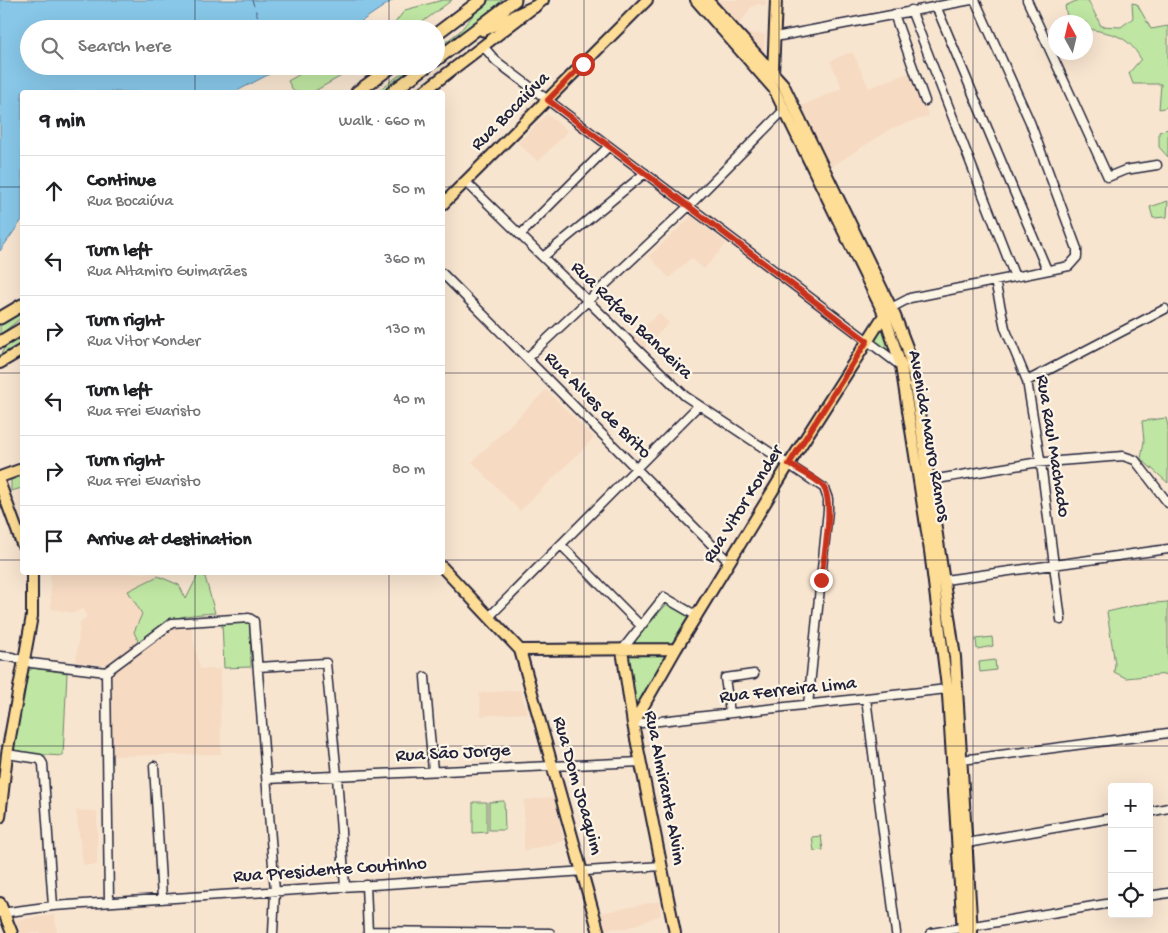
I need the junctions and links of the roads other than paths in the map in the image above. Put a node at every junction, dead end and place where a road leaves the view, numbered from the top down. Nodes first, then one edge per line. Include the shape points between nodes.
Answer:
1 (481, 0) edge
2 (515, 0) edge
3 (543, 0) edge
4 (647, 0) edge
5 (696, 0) edge
6 (707, 0) edge
7 (776, 0) edge
8 (973, 0) edge
9 (1026, 0) edge
10 (936, 6) junction
11 (534, 7) junction
12 (912, 10) junction
13 (894, 14) junction
14 (445, 27) edge
15 (775, 37) junction
16 (466, 38) junction
17 (483, 46) junction
18 (445, 53) edge
19 (773, 71) junction
20 (381, 75) edge
21 (415, 75) edge
22 (774, 89) junction
23 (360, 90) edge
24 (395, 90) edge
25 (426, 90) edge
26 (548, 100) junction
27 (925, 100) dead end
28 (784, 110) junction
29 (609, 146) junction
30 (1157, 165) dead end
31 (645, 173) junction
32 (466, 182) junction
33 (445, 203) edge
34 (689, 206) junction
35 (520, 235) junction
36 (543, 257) junction
37 (1048, 270) junction
38 (445, 276) edge
39 (1015, 277) junction
40 (995, 281) junction
41 (588, 301) junction
42 (20, 306) edge
43 (1164, 309) dead end
44 (887, 311) junction
45 (0, 318) edge
46 (20, 330) edge
47 (867, 341) junction
48 (2, 343) edge
49 (20, 351) edge
50 (527, 358) junction
51 (0, 362) edge
52 (901, 366) junction
53 (1027, 381) junction
54 (698, 406) junction
55 (1040, 463) junction
56 (789, 464) junction
57 (637, 469) junction
58 (20, 470) edge
59 (0, 476) edge
60 (930, 480) junction
61 (0, 484) edge
62 (1168, 503) edge
63 (20, 539) edge
64 (561, 545) junction
65 (1168, 549) edge
66 (729, 562) junction
67 (1053, 565) junction
68 (445, 571) edge
69 (32, 575) edge
70 (945, 580) junction
71 (696, 616) junction
72 (489, 617) junction
73 (1061, 620) dead end
74 (641, 626) junction
75 (676, 648) junction
76 (661, 649) junction
77 (520, 650) junction
78 (622, 650) junction
79 (0, 656) edge
80 (24, 661) junction
81 (669, 662) junction
82 (258, 667) junction
83 (106, 672) junction
84 (754, 674) dead end
85 (425, 677) dead end
86 (953, 689) junction
87 (866, 698) junction
88 (808, 705) junction
89 (730, 714) junction
90 (633, 724) junction
91 (1168, 733) edge
92 (7, 754) junction
93 (962, 760) junction
94 (640, 762) junction
95 (154, 766) dead end
96 (554, 766) junction
97 (433, 771) junction
98 (337, 776) junction
99 (266, 779) junction
100 (1168, 808) edge
101 (1153, 811) edge
102 (0, 817) edge
103 (1108, 819) edge
104 (967, 843) junction
105 (662, 866) junction
106 (583, 871) junction
107 (366, 885) junction
108 (345, 887) junction
109 (275, 891) junction
110 (1168, 893) edge
111 (1153, 895) edge
112 (162, 899) junction
113 (109, 902) junction
114 (1108, 904) edge
115 (53, 906) junction
116 (1, 909) edge
117 (967, 930) edge
118 (368, 932) edge
119 (12, 933) edge
120 (272, 933) edge
121 (550, 933) edge
122 (599, 933) edge
123 (675, 933) edge
124 (896, 933) edge
125 (931, 933) edge

1 - 14 highway
2 - 16 highway
3 - 11 main road
4 - 26 main road, Rua Bocaiúva
5 - 22 main road, Avenida Mauro Ramos
6 - 19 main road, Avenida Mauro Ramos
7 - 15 main road
8 - 10 street
8 - 37 street via 1030,122 1077,249 1077,257 1069,266
9 - 30 street via 1108,177
10 - 12 street
10 - 37 street
11 - 16 highway
11 - 17 main road
12 - 13 street
12 - 39 street
13 - 15 street
13 - 27 street
15 - 19 main road
16 - 18 highway
17 - 25 main road
17 - 26 street via 496,61
19 - 22 main road
19 - 44 main road, Avenida Mauro Ramos via 785,88
20 - 23 highway
21 - 24 highway
22 - 28 main road, Avenida Mauro Ramos
26 - 29 street
26 - 32 main road, Rua Bocaiúva
28 - 34 street
28 - 44 main road, Avenida Mauro Ramos
29 - 31 street
29 - 35 street
31 - 34 street
31 - 36 street
32 - 33 main road, Rua Bocaiúva
32 - 35 street, Rua Rafael Bandeira
34 - 41 street
34 - 47 street
35 - 36 street, Rua Rafael Bandeira
36 - 41 street, Rua Rafael Bandeira
37 - 39 street
38 - 50 street, Rua Alves de Brito
39 - 40 street
40 - 44 street via 910,298
40 - 53 street, Rua Raul Machado via 1005,328
41 - 50 street
41 - 54 street, Rua Rafael Bandeira
42 - 45 highway
43 - 53 street
44 - 47 main road, Rua Vitor Konder
44 - 52 main road, Avenida Mauro Ramos
44 - 60 main road, Avenida Mauro Ramos via 911,363
46 - 48 highway
47 - 52 street
47 - 56 main road, Rua Vitor Konder
49 - 51 main road
50 - 57 street, Rua Alves de Brito
52 - 86 main road, Avenida Mauro Ramos
53 - 55 street, Rua Raul Machado
54 - 56 street, Rua Rafael Bandeira
54 - 57 street
55 - 60 street
55 - 62 street via 1130,457
55 - 67 street, Rua Raul Machado
56 - 66 main road, Rua Vitor Konder
56 - 88 street, Rua Rafael Bandeira via 821,484 828,499
57 - 64 street
57 - 66 street, Rua Alves de Brito
58 - 59 main road
60 - 70 main road, Avenida Mauro Ramos
61 - 63 main road
64 - 72 street
64 - 74 street
65 - 67 street
66 - 71 main road, Rua Vitor Konder
67 - 70 street
67 - 73 street, Rua Raul Machado
68 - 72 main road
69 - 80 main road via 32,616
70 - 86 main road, Avenida Mauro Ramos
71 - 74 street via 664,597
71 - 75 main road, Rua Vitor Konder
72 - 77 main road
74 - 78 street
75 - 76 main road
75 - 81 main road, Rua Vitor Konder
76 - 78 main road
76 - 81 main road
77 - 78 main road
77 - 96 main road, Rua Dom Joaquim
78 - 90 main road, Rua Almirante Alvim
79 - 80 street
80 - 83 street
80 - 92 main road
81 - 90 main road, Rua Vitor Konder
82 - 83 street via 252,619 172,623
82 - 98 street via 326,662
82 - 99 street
83 - 113 street
84 - 89 street via 726,678
85 - 97 street
86 - 87 street, Rua Ferreira Lima
86 - 93 main road, Avenida Mauro Ramos
86 - 117 main road, Avenida Mauro Ramos
87 - 88 street, Rua Ferreira Lima
87 - 124 street
88 - 89 street, Rua Ferreira Lima
89 - 90 street, Rua Ferreira Lima
90 - 94 main road, Rua Almirante Alvim
91 - 93 street
92 - 102 main road
92 - 115 street via 40,759 43,764
93 - 104 main road, Avenida Mauro Ramos
94 - 96 street, Rua São Jorge
94 - 105 main road, Rua Almirante Alvim
95 - 112 street
96 - 97 street, Rua São Jorge
96 - 106 main road, Rua Dom Joaquim
97 - 98 street, Rua São Jorge
98 - 99 street, Rua São Jorge
98 - 108 street
99 - 109 street
100 - 101 street
103 - 104 street
104 - 117 main road, Avenida Mauro Ramos
105 - 106 street, Rua Presidente Coutinho
105 - 123 main road, Rua Almirante Alvim
106 - 107 street, Rua Presidente Coutinho
106 - 122 main road, Rua Dom Joaquim
107 - 108 street, Rua Presidente Coutinho
107 - 118 street
108 - 109 street, Rua Presidente Coutinho
109 - 112 street, Rua Presidente Coutinho
109 - 120 street
110 - 111 street
112 - 113 street, Rua Presidente Coutinho
113 - 115 street, Rua Presidente Coutinho
114 - 117 street
115 - 116 street, Rua Presidente Coutinho
116 - 119 main road
117 - 125 street
118 - 121 street

